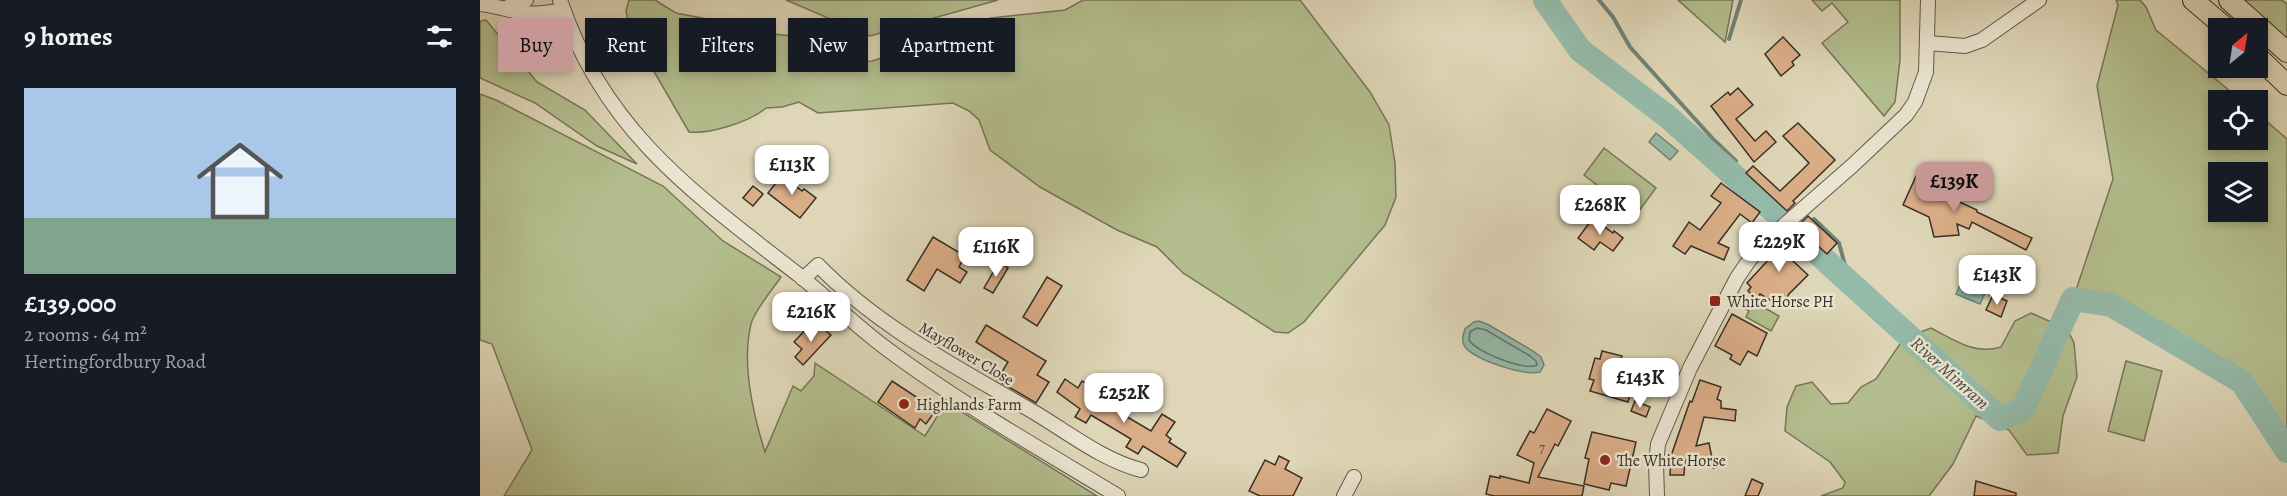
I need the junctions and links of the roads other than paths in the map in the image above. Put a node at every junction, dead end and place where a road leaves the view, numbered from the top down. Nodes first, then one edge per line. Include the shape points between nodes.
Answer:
1 (526, 0) edge
2 (1928, 0) edge
3 (2039, 0) edge
4 (2193, 0) edge
5 (2229, 0) edge
6 (480, 4) edge
7 (561, 5) edge
8 (508, 7) junction
9 (2214, 18) edge
10 (1928, 43) junction
11 (2287, 51) edge
12 (2268, 67) edge
13 (2287, 85) edge
14 (803, 279) junction
15 (1141, 470) dead end
16 (1354, 477) dead end
17 (1118, 496) edge
18 (1344, 496) edge
19 (1657, 496) edge

1 - 8 street
2 - 10 street
3 - 10 street via 1982,40 1965,46
4 - 9 highway
5 - 11 highway
6 - 8 street
7 - 8 street via 532,13
7 - 14 street via 585,63 634,133 716,212
10 - 19 street via 1921,89 1906,115 1781,228 1737,278 1686,378 1658,444
12 - 13 highway
14 - 15 street, Mayflower Close via 818,265 860,304 897,331 1103,454
14 - 17 street via 892,352
16 - 18 street

